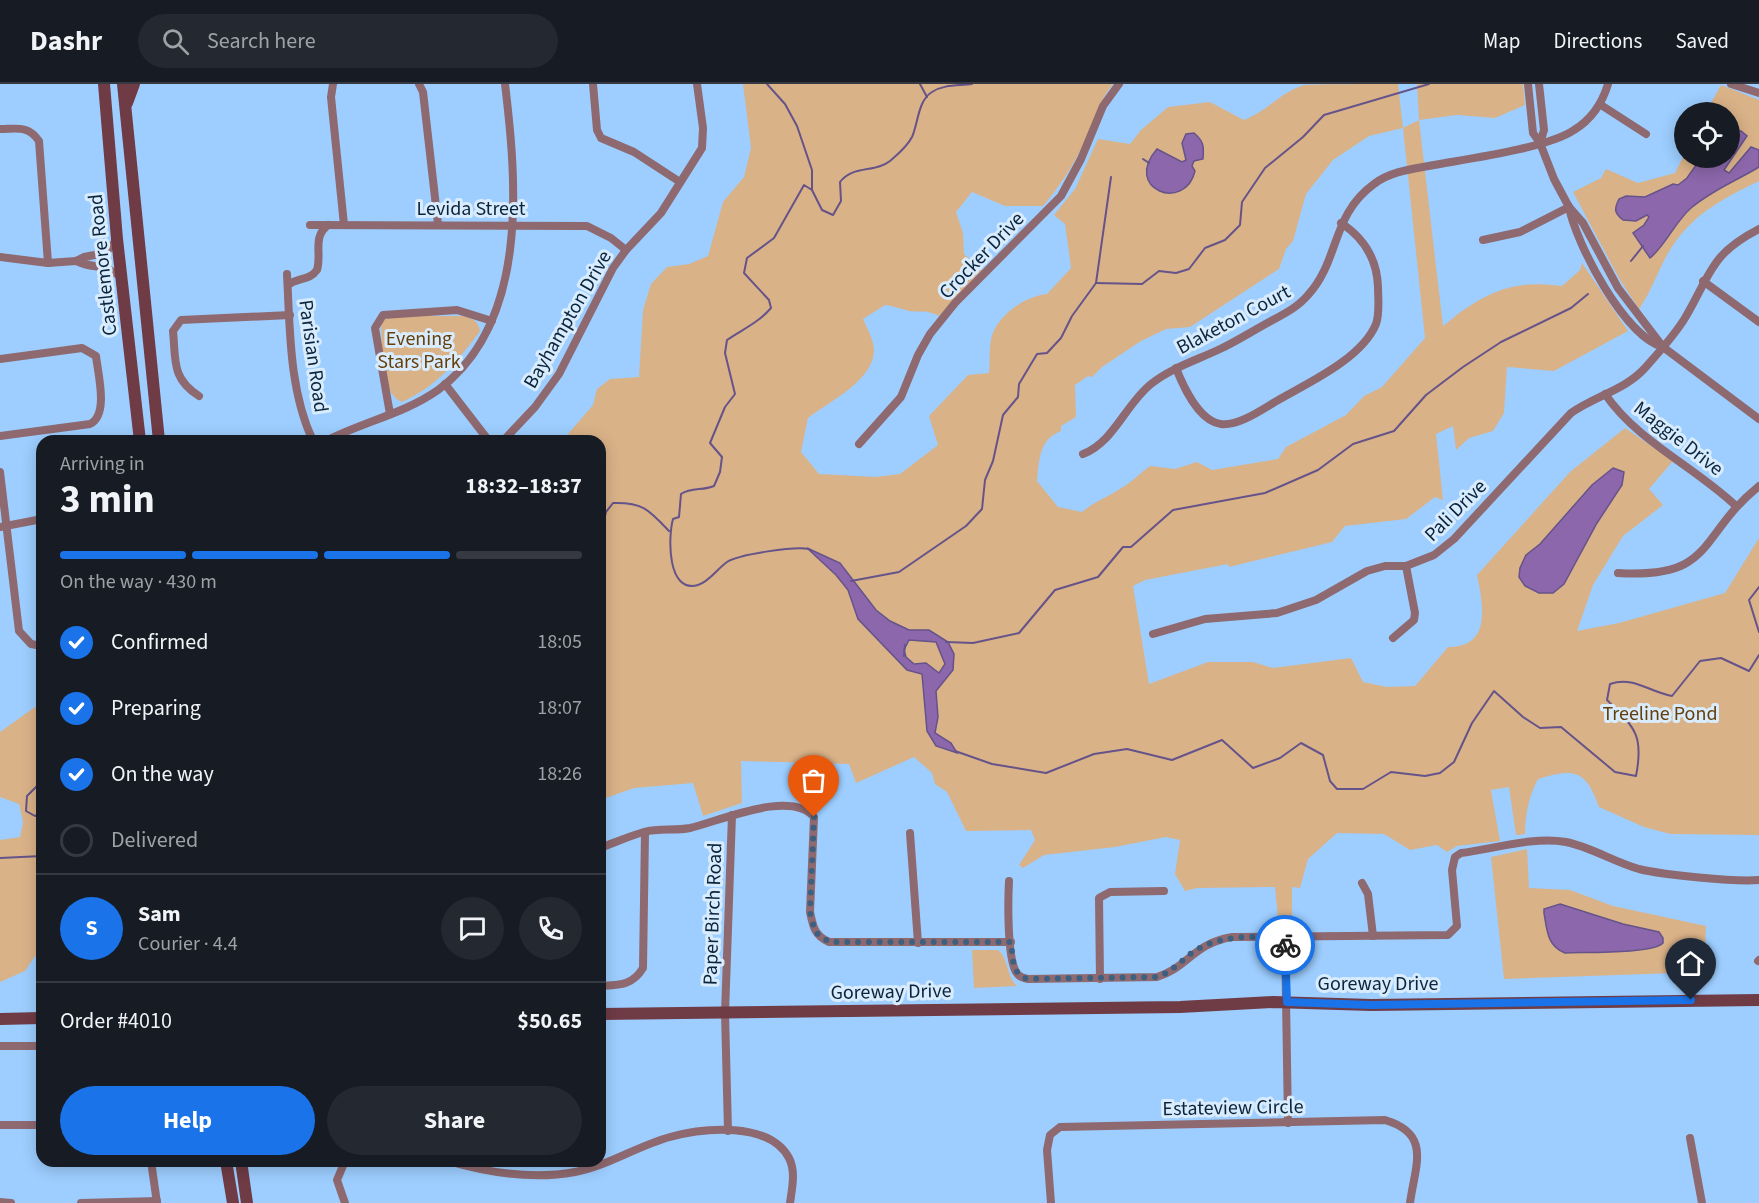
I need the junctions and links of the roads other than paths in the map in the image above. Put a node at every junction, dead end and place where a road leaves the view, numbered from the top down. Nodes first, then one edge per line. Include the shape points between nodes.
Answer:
1 (123, 84) edge
2 (134, 84) edge
3 (333, 84) edge
4 (419, 84) edge
5 (505, 84) edge
6 (593, 84) edge
7 (697, 84) edge
8 (1119, 84) edge
9 (1528, 84) edge
10 (1539, 84) edge
11 (1608, 84) edge
12 (1731, 84) edge
13 (104, 88) edge
14 (1759, 93) edge
15 (1601, 105) junction
16 (125, 110) junction
17 (0, 129) edge
18 (1646, 134) dead end
19 (1540, 142) junction
20 (680, 182) junction
21 (1569, 207) junction
22 (1341, 223) junction
23 (438, 224) junction
24 (310, 225) dead end
25 (328, 225) junction
26 (344, 225) junction
27 (513, 225) junction
28 (1759, 229) edge
29 (117, 239) junction
30 (1484, 240) dead end
31 (626, 250) junction
32 (0, 257) edge
33 (76, 261) junction
34 (48, 263) junction
35 (288, 274) dead end
36 (121, 277) junction
37 (1703, 281) junction
38 (288, 285) junction
39 (290, 315) junction
40 (492, 321) junction
41 (1759, 322) edge
42 (1663, 348) junction
43 (0, 359) edge
44 (1176, 368) junction
45 (445, 384) junction
46 (1605, 394) junction
47 (199, 396) dead end
48 (390, 414) junction
49 (1759, 419) edge
50 (139, 435) edge
51 (158, 435) edge
52 (311, 435) edge
53 (337, 435) edge
54 (484, 435) edge
55 (509, 435) edge
56 (0, 436) edge
57 (859, 444) dead end
58 (1083, 454) dead end
59 (0, 472) edge
60 (1759, 486) edge
61 (1736, 506) junction
62 (36, 520) edge
63 (3, 526) edge
64 (1406, 566) junction
65 (1618, 573) dead end
66 (1153, 634) dead end
67 (1394, 638) dead end
68 (36, 645) edge
69 (732, 815) junction
70 (645, 832) junction
71 (910, 832) dead end
72 (606, 846) edge
73 (1759, 880) edge
74 (1009, 881) dead end
75 (1362, 883) dead end
76 (1164, 891) dead end
77 (1373, 936) junction
78 (1285, 937) junction
79 (1011, 942) junction
80 (918, 943) junction
81 (1100, 979) junction
82 (606, 986) edge
83 (1759, 1000) edge
84 (1287, 1002) junction
85 (725, 1013) junction
86 (606, 1014) edge
87 (36, 1018) edge
88 (0, 1019) edge
89 (0, 1046) edge
90 (36, 1046) edge
91 (1288, 1123) junction
92 (0, 1125) edge
93 (36, 1125) edge
94 (728, 1131) junction
95 (1689, 1138) dead end
96 (606, 1162) edge
97 (152, 1167) edge
98 (227, 1167) edge
99 (242, 1167) edge
100 (342, 1167) edge
101 (475, 1167) edge
102 (591, 1167) edge
103 (0, 1202) edge
104 (157, 1202) edge
105 (11, 1203) edge
106 (81, 1203) edge
107 (232, 1203) edge
108 (247, 1203) edge
109 (345, 1203) edge
110 (790, 1203) edge
111 (1051, 1203) edge
112 (1410, 1203) edge
113 (1702, 1203) edge

1 - 16 street, Castlemore Road
2 - 16 street
3 - 26 street via 331,97
4 - 23 street
5 - 27 street
6 - 20 street via 601,138 634,152
7 - 20 street, Bayhampton Drive via 702,148
8 - 57 street, Crocker Drive via 1103,106 1061,196 948,311 918,355 901,397
9 - 19 street via 1533,133
10 - 19 street via 1544,130
11 - 15 street
12 - 14 street
13 - 29 street, Castlemore Road
15 - 18 street
15 - 19 street, Blaketon Court via 1571,133
16 - 51 street, Castlemore Road
17 - 34 street via 25,128 39,141
19 - 21 street
19 - 22 street, Blaketon Court via 1388,176 1367,189
20 - 31 street, Bayhampton Drive via 661,213
21 - 30 street via 1521,232
21 - 42 street via 1583,223 1624,297
22 - 44 street, Blaketon Court via 1330,260 1301,302 1220,349
22 - 44 street via 1370,251 1378,277 1377,322 1346,358 1324,375 1264,408 1236,422 1222,424 1206,417
23 - 26 street, Levida Street
23 - 27 street, Levida Street
24 - 25 street, Levida Street
25 - 26 street, Levida Street
25 - 38 street via 320,234 317,270 307,279
27 - 31 street, Levida Street via 587,226
27 - 40 street
28 - 37 street, Pali Drive via 1724,251
29 - 33 street via 105,253
29 - 36 street, Castlemore Road
31 - 55 street, Bayhampton Drive via 559,374
32 - 34 street
33 - 34 street
33 - 36 street via 87,266 106,266
35 - 38 street, Parisian Road
36 - 50 street, Castlemore Road
37 - 41 street
37 - 42 street, Pali Drive
38 - 39 street, Parisian Road
39 - 47 street via 181,320 173,330 177,375 185,387
39 - 52 street, Parisian Road via 298,397
40 - 45 street via 472,357
40 - 48 street via 457,310 383,315 375,328
42 - 46 street, Pali Drive via 1634,378
42 - 49 street
43 - 56 street via 82,348 90,351 96,356 101,413 90,424
44 - 58 street, Blaketon Court via 1152,383 1127,408 1104,442
45 - 48 street
45 - 54 street
46 - 61 street, Maggie Drive via 1625,420
46 - 64 street, Pali Drive via 1563,421 1448,545
48 - 53 street
59 - 63 street
60 - 61 street
61 - 65 street via 1708,546 1685,565 1660,574
62 - 63 street
63 - 68 street via 19,631
64 - 66 street, Pali Drive via 1367,571 1316,600 1277,613 1205,620
64 - 67 street via 1414,620
69 - 70 street via 693,827
69 - 80 street via 755,809 800,807 814,817 810,912 821,939
69 - 85 street, Paper Birch Road
70 - 72 street
70 - 82 street via 643,968 628,984
71 - 80 street
73 - 77 street via 1640,869 1576,844 1554,840 1530,842 1455,857 1454,932
74 - 79 street
75 - 77 street via 1368,894
76 - 81 street via 1110,892 1099,898
77 - 78 street
78 - 81 street via 1225,939 1201,947 1163,975
78 - 84 street
79 - 80 street
79 - 81 street via 1014,967 1021,977
83 - 84 street, Goreway Drive via 1371,1005
84 - 85 street, Goreway Drive
84 - 91 street
85 - 86 street, Goreway Drive
85 - 94 street, Paper Birch Road
87 - 88 street
89 - 90 street
91 - 111 street, Estateview Circle via 1060,1127 1050,1135 1047,1150
91 - 112 street, Estateview Circle via 1385,1120 1401,1125 1413,1134 1417,1146
92 - 93 street
94 - 96 street via 669,1137
94 - 110 street via 761,1135 777,1143 789,1158 793,1174
95 - 113 street
97 - 104 street
98 - 107 street
99 - 108 street
100 - 109 street via 337,1180
101 - 102 street via 502,1173 557,1174
103 - 105 street
104 - 106 street

